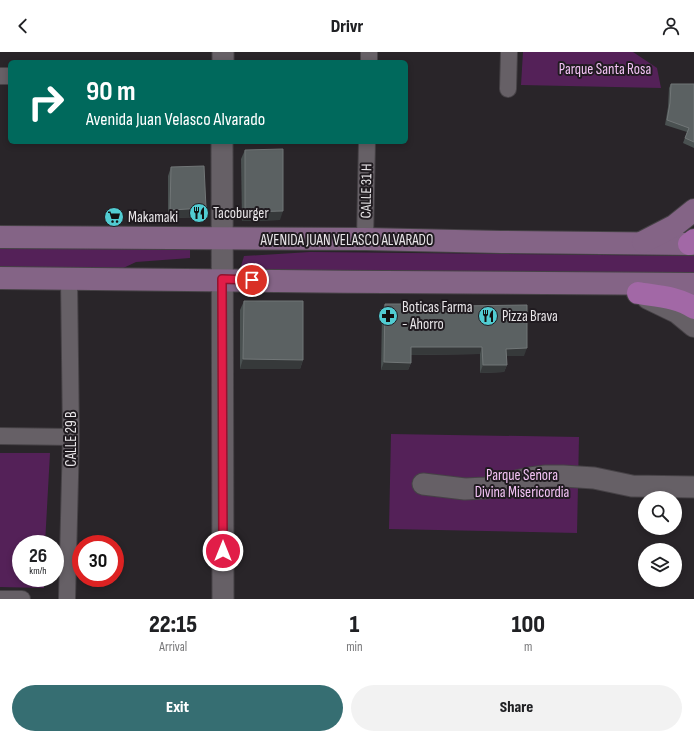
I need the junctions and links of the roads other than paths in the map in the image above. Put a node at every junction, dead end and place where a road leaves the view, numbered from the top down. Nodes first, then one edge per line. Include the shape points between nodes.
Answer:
1 (509, 52) edge
2 (508, 89) dead end
3 (222, 144) edge
4 (367, 144) edge
5 (694, 210) edge
6 (0, 238) edge
7 (365, 239) junction
8 (222, 240) junction
9 (692, 243) edge
10 (640, 244) junction
11 (0, 278) edge
12 (69, 279) junction
13 (222, 279) junction
14 (577, 284) junction
15 (694, 284) edge
16 (638, 293) junction
17 (694, 308) edge
18 (694, 326) edge
19 (0, 436) edge
20 (71, 437) junction
21 (423, 484) dead end
22 (694, 487) edge
23 (0, 599) edge
24 (22, 599) edge
25 (67, 599) edge
26 (223, 599) edge

1 - 2 street
3 - 8 street
4 - 7 street, CALLE 31 H
5 - 10 main road via 674,226
6 - 8 main road, AVENIDA JUAN VELASCO ALVARADO
7 - 8 main road, AVENIDA JUAN VELASCO ALVARADO
7 - 10 main road, AVENIDA JUAN VELASCO ALVARADO
8 - 13 street
9 - 10 main road, AVENIDA JUAN VELASCO ALVARADO
11 - 12 main road
12 - 13 main road
12 - 20 street, CALLE 29 B
13 - 14 main road
13 - 26 street
14 - 15 main road
14 - 16 street
16 - 17 main road via 666,298
16 - 18 street via 677,312
19 - 20 street
20 - 25 street, CALLE 29 B
21 - 22 street via 465,489 530,478 563,476 594,478 632,486
23 - 24 street

